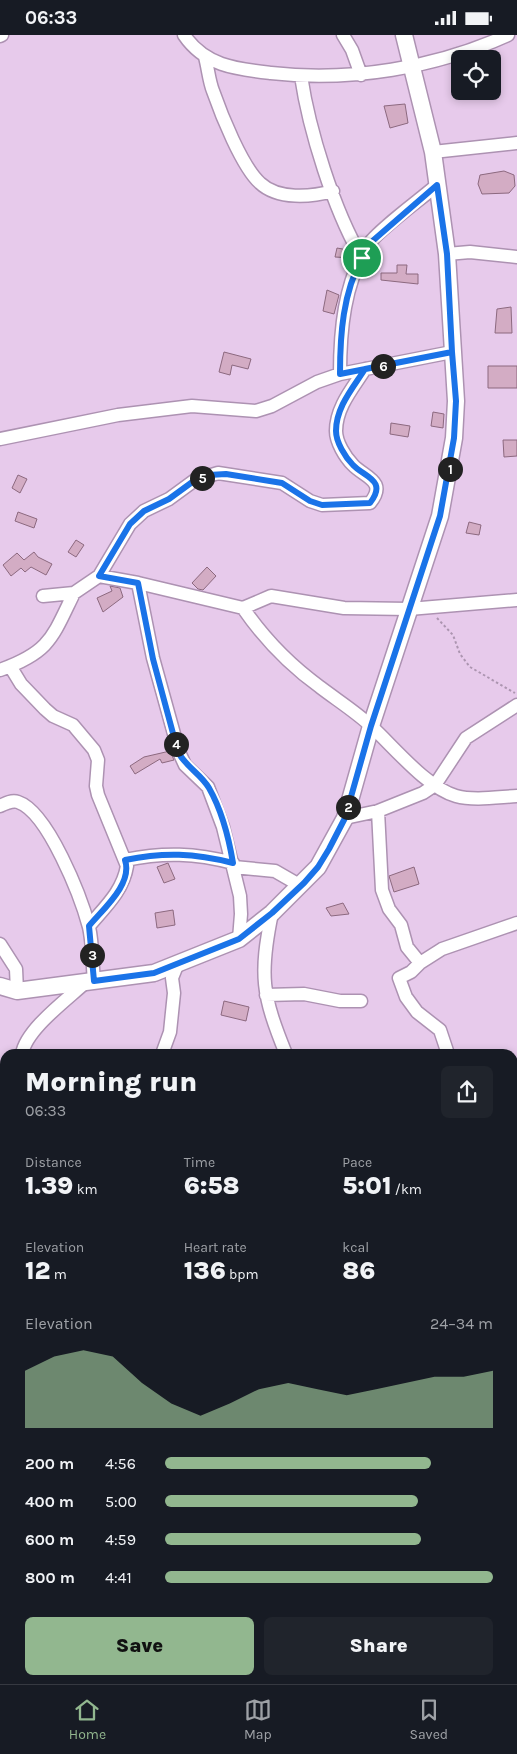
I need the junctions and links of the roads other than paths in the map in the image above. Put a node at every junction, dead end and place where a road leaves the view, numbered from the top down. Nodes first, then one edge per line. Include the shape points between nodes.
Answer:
1 (184, 35) edge
2 (344, 35) edge
3 (404, 35) edge
4 (500, 37) edge
5 (206, 57) junction
6 (412, 65) junction
7 (361, 75) junction
8 (301, 76) junction
9 (517, 143) edge
10 (433, 152) junction
11 (437, 185) junction
12 (333, 191) junction
13 (447, 254) junction
14 (517, 257) edge
15 (362, 258) junction
16 (452, 352) junction
17 (365, 369) junction
18 (340, 374) junction
19 (0, 439) edge
20 (99, 576) junction
21 (138, 583) junction
22 (74, 593) junction
23 (43, 596) dead end
24 (517, 600) edge
25 (243, 608) junction
26 (409, 609) junction
27 (5, 668) edge
28 (517, 705) edge
29 (371, 726) junction
30 (435, 785) junction
31 (517, 796) edge
32 (0, 806) edge
33 (378, 811) junction
34 (345, 818) junction
35 (125, 860) junction
36 (234, 865) junction
37 (301, 886) junction
38 (272, 913) junction
39 (517, 923) edge
40 (89, 926) junction
41 (239, 939) junction
42 (0, 944) edge
43 (178, 963) junction
44 (420, 963) junction
45 (91, 981) junction
46 (0, 986) edge
47 (17, 991) junction
48 (266, 995) junction
49 (362, 1001) dead end
50 (23, 1049) edge
51 (164, 1049) edge
52 (284, 1049) edge
53 (446, 1049) edge

1 - 5 street
2 - 7 street
3 - 6 street
4 - 6 street via 468,51
5 - 8 street via 237,69
5 - 12 street via 215,96 246,165 260,184 286,195 318,195
6 - 7 street
6 - 10 street
7 - 8 street
8 - 12 street
9 - 10 street
10 - 11 street
11 - 13 street
11 - 15 street via 369,244
12 - 15 street
13 - 14 street via 470,252
13 - 16 street
15 - 18 street via 350,287 343,320
16 - 17 street
16 - 26 street via 456,401 449,475 440,516
17 - 18 street
17 - 20 street via 340,409 336,433 353,465 375,482 370,503 322,505 282,483 226,474 209,475 144,511 130,524
18 - 19 street via 256,411 192,406 118,415
20 - 21 street
20 - 22 street
21 - 25 street
21 - 36 street via 153,659 178,752 208,787
22 - 23 street
22 - 27 street via 48,645 25,661
24 - 26 street
25 - 26 street via 271,596 344,608
25 - 29 street via 298,670
26 - 29 street
27 - 35 street via 53,716 73,725 94,750 98,761 98,795
28 - 30 street via 466,738
29 - 30 street
29 - 34 street
30 - 31 street via 456,796 468,798
30 - 33 street via 413,799
32 - 40 street via 19,802 46,827
33 - 34 street
33 - 44 street via 382,891 389,909 401,925 408,947
34 - 37 street via 318,867
35 - 36 street via 164,853 204,856
35 - 40 street via 125,877 118,892
36 - 37 street via 275,871
36 - 41 street via 241,914
37 - 38 street
38 - 41 street
38 - 48 street via 264,952
39 - 44 street via 442,949
40 - 45 street
41 - 43 street
42 - 47 street via 16,969
43 - 45 street via 154,973
43 - 51 street via 172,978 174,993 170,1031
44 - 53 street via 399,980 406,997 420,1016 439,1029
45 - 47 street
45 - 50 street via 43,1021
46 - 47 street
48 - 49 street via 304,994 340,1001
48 - 52 street

